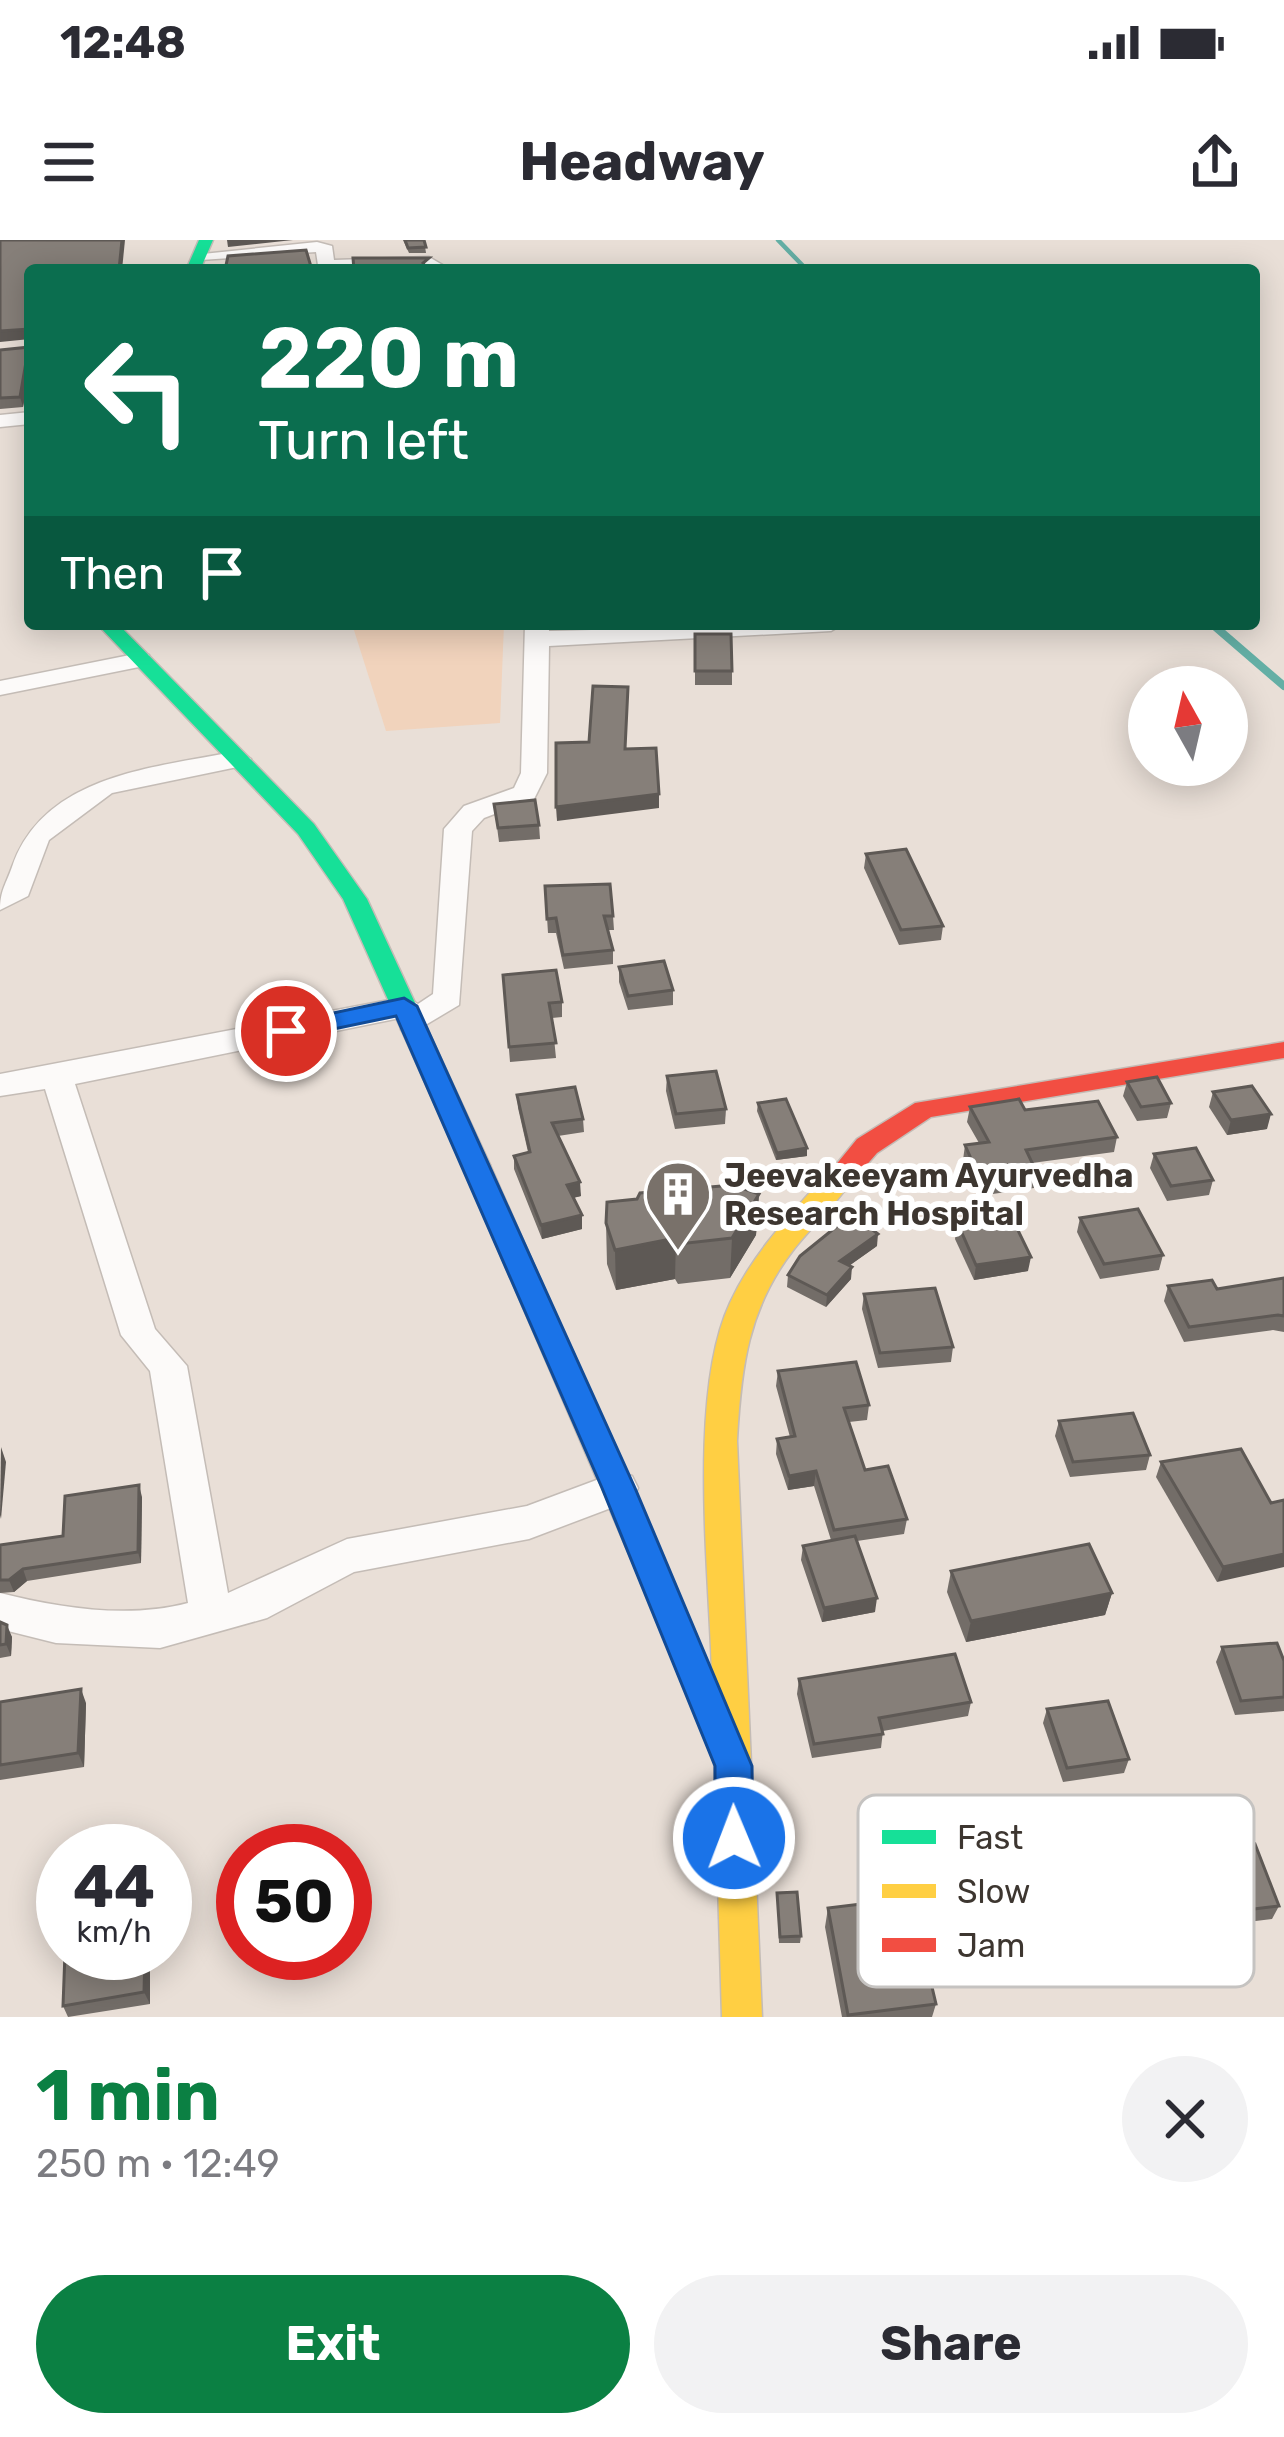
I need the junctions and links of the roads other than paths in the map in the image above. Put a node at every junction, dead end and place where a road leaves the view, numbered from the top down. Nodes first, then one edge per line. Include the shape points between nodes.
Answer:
1 (200, 255) edge
2 (326, 264) edge
3 (360, 264) edge
4 (432, 264) edge
5 (112, 630) edge
6 (610, 630) edge
7 (536, 632) edge
8 (140, 660) junction
9 (0, 688) edge
10 (238, 759) junction
11 (0, 901) edge
12 (408, 1015) junction
13 (1284, 1050) edge
14 (58, 1077) junction
15 (0, 1085) edge
16 (618, 1488) junction
17 (0, 1611) edge
18 (212, 1618) junction
19 (734, 1766) junction
20 (742, 2017) edge

1 - 2 street via 316,247 326,250
3 - 4 street
5 - 8 main road
6 - 7 street
7 - 12 street via 534,773 525,793 474,812 458,829 448,998
8 - 9 street
8 - 10 main road
10 - 11 street via 103,788 36,836 18,890
10 - 12 main road via 306,829 355,898
12 - 14 street
12 - 16 main road
13 - 19 main road via 924,1109 867,1146 780,1247 738,1318 726,1371 721,1441
14 - 15 street
14 - 18 street via 139,1335 168,1366
16 - 18 street via 529,1522 347,1556
16 - 19 main road
17 - 18 street via 56,1625 160,1629
19 - 20 main road

